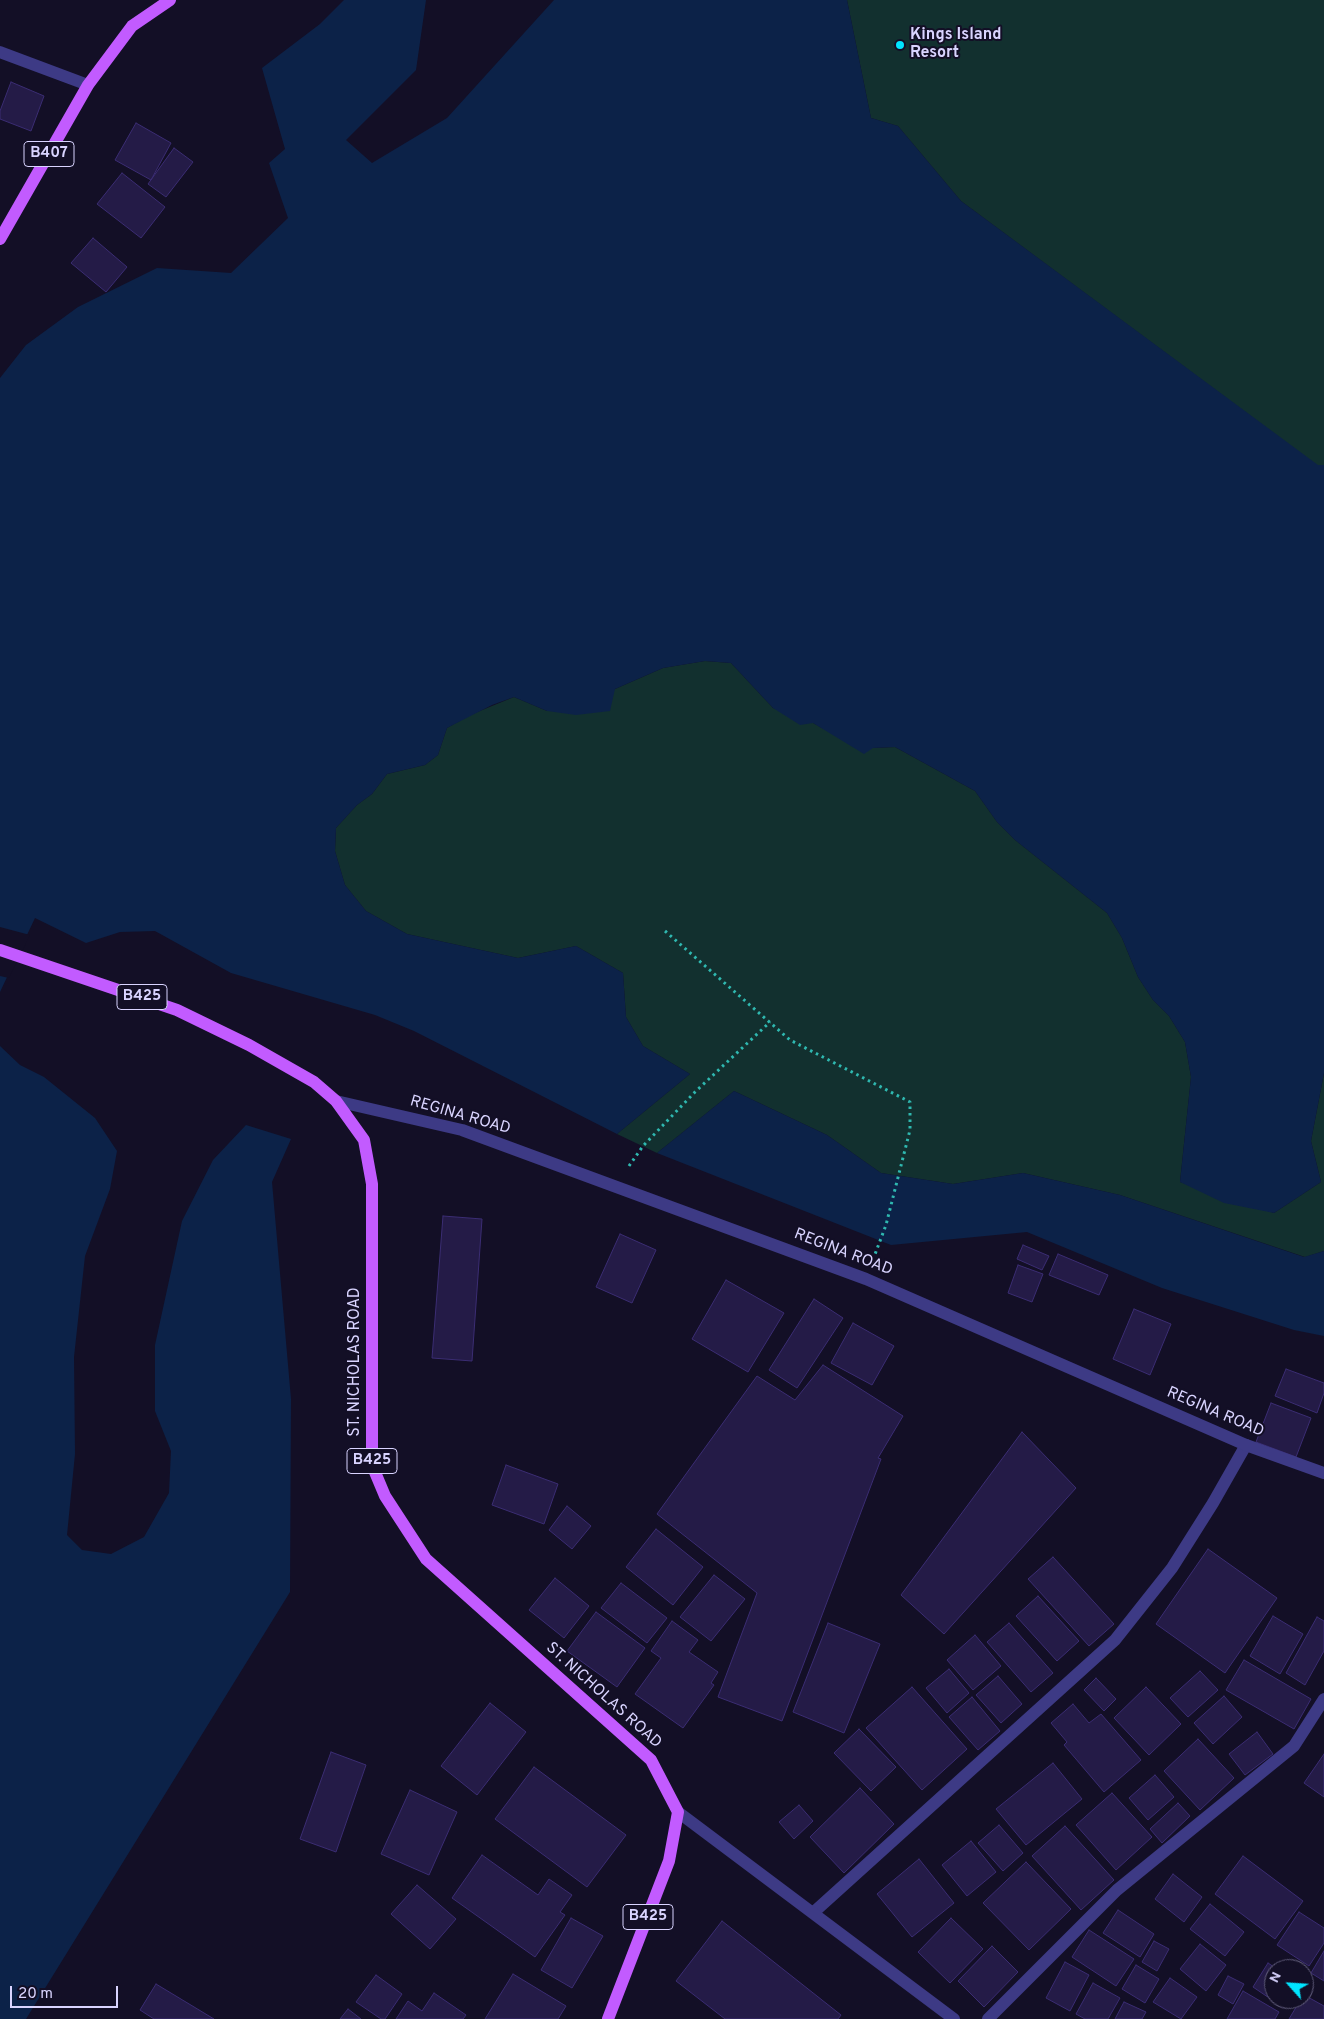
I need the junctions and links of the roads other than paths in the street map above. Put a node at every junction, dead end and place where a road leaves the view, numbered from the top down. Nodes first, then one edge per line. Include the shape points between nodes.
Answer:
1 (170, 0) edge
2 (0, 52) edge
3 (88, 85) junction
4 (0, 239) edge
5 (0, 950) edge
6 (336, 1101) junction
7 (1246, 1445) junction
8 (1324, 1473) edge
9 (1324, 1699) edge
10 (678, 1812) junction
11 (814, 1912) junction
12 (608, 2019) edge
13 (954, 2019) edge
14 (988, 2019) edge

1 - 3 main road, B407 via 132,26
2 - 3 street
3 - 4 main road, B407
5 - 6 main road, ST. NICHOLAS ROAD / B425 via 177,1010 249,1045 314,1082
6 - 7 street, REGINA ROAD via 462,1130 866,1279
6 - 10 main road, ST. NICHOLAS ROAD / B425 via 364,1140 372,1184 372,1465 385,1496 426,1559 652,1760
7 - 8 street, REGINA ROAD
7 - 11 street via 1172,1568 1115,1640
9 - 14 street via 1294,1746 1117,1890
10 - 11 street
10 - 12 main road, B425 via 669,1861
11 - 13 street

